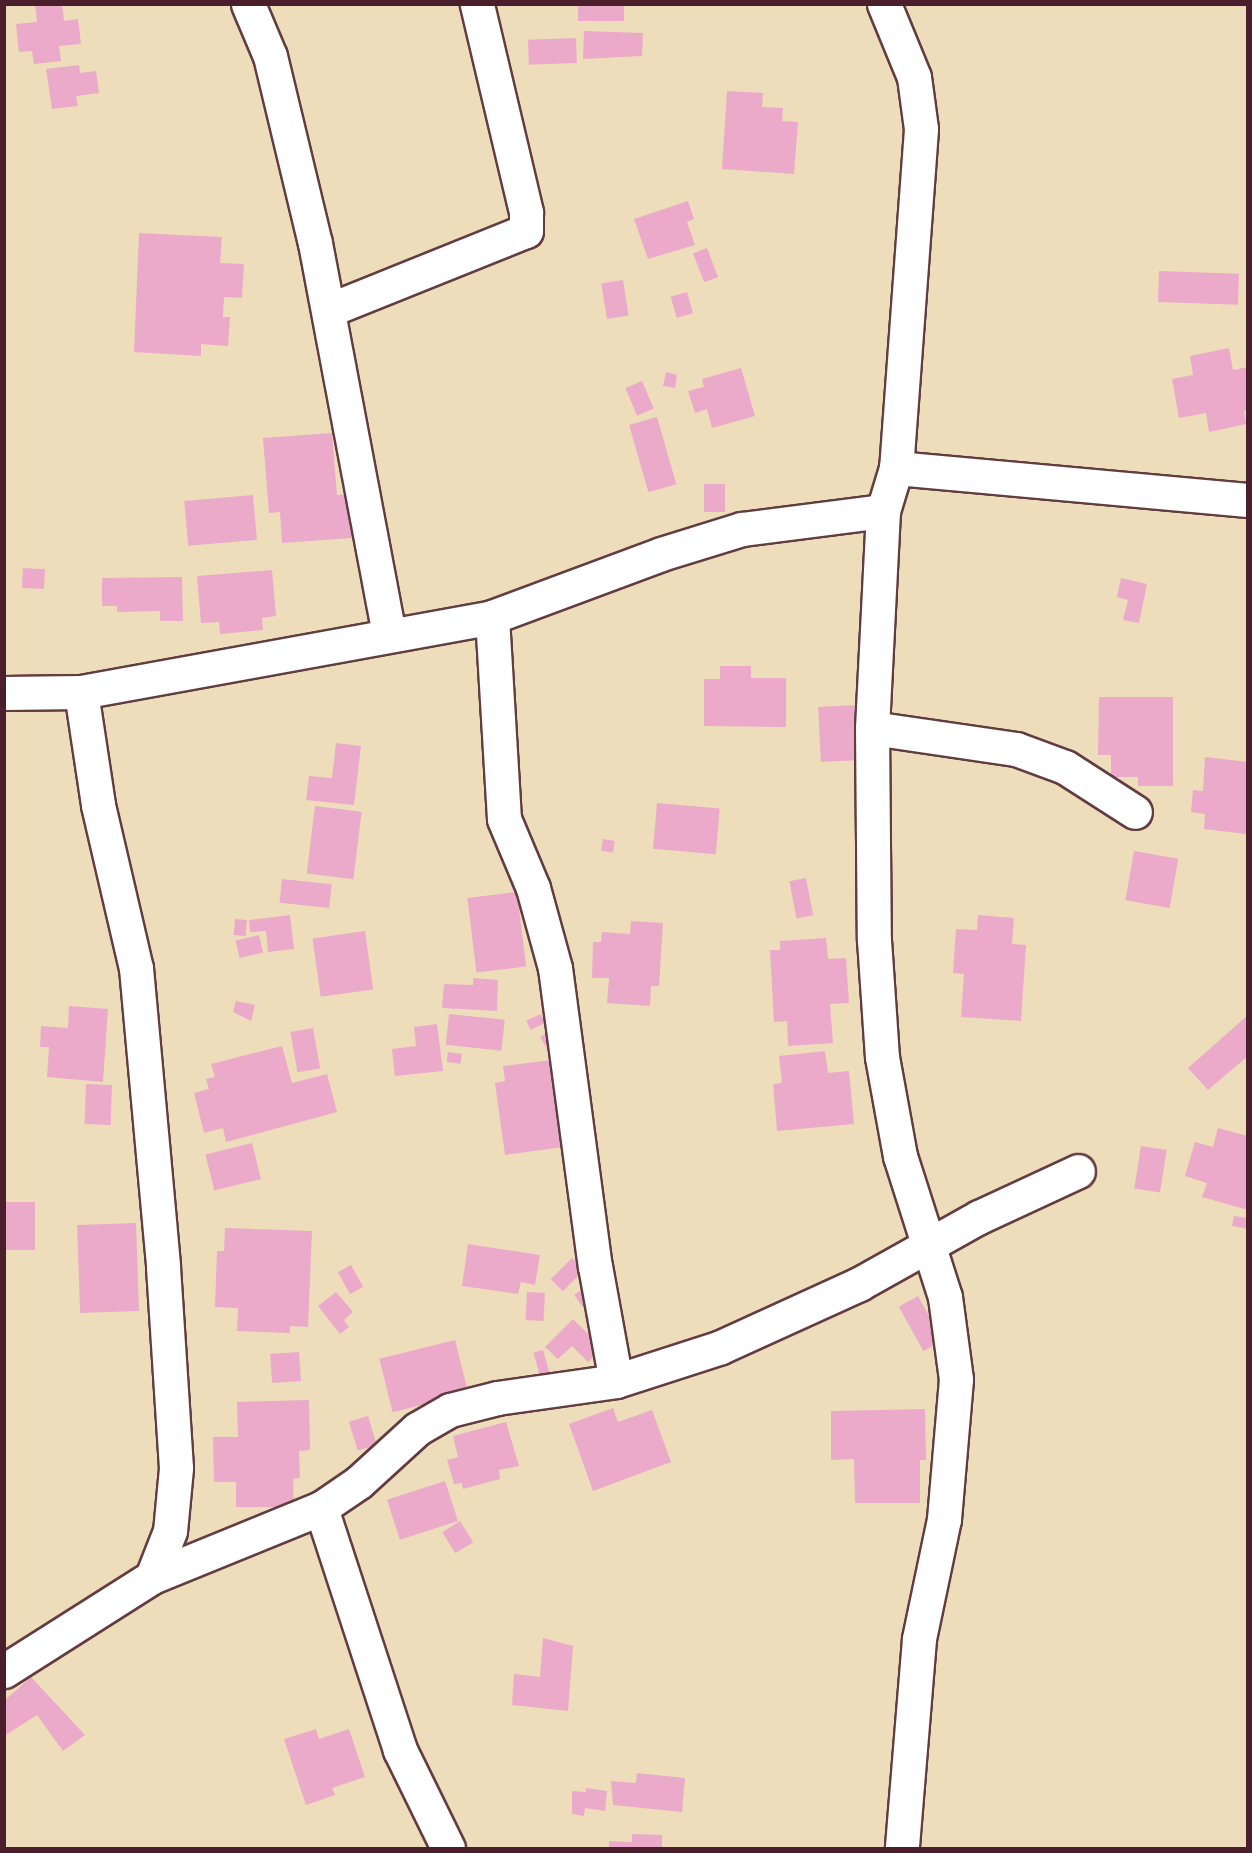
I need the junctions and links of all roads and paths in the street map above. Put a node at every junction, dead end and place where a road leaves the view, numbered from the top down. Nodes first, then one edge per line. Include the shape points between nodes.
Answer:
1 (248, 4) edge
2 (477, 4) edge
3 (884, 4) edge
4 (329, 310) junction
5 (896, 468) junction
6 (1248, 500) edge
7 (883, 511) junction
8 (492, 617) junction
9 (389, 635) junction
10 (81, 692) junction
11 (4, 693) edge
12 (872, 728) junction
13 (1135, 812) dead end
14 (1078, 1171) dead end
15 (926, 1247) junction
16 (616, 1381) junction
17 (321, 1508) junction
18 (152, 1577) junction
19 (4, 1671) edge
20 (448, 1848) edge
21 (902, 1848) edge

1 - 4 street via 270,56
2 - 4 street via 526,212 526,231
3 - 5 street via 914,77 921,129
4 - 9 street
5 - 6 street
5 - 7 street
7 - 8 street via 742,529 661,554
7 - 12 street
8 - 9 street
8 - 16 street via 504,819 533,888 555,968 595,1266
9 - 10 street
10 - 11 street
10 - 18 street via 98,805 137,978 163,1267 176,1468 170,1531
12 - 13 street via 1016,749 1065,767
12 - 15 street via 874,939 882,1057 900,1156
14 - 15 street via 1016,1198
15 - 16 street via 859,1284 721,1347
15 - 21 street via 945,1297 956,1379 944,1519 919,1639
16 - 17 street via 497,1398 450,1410 417,1429 359,1482
17 - 18 street
17 - 20 street via 400,1750
18 - 19 street

